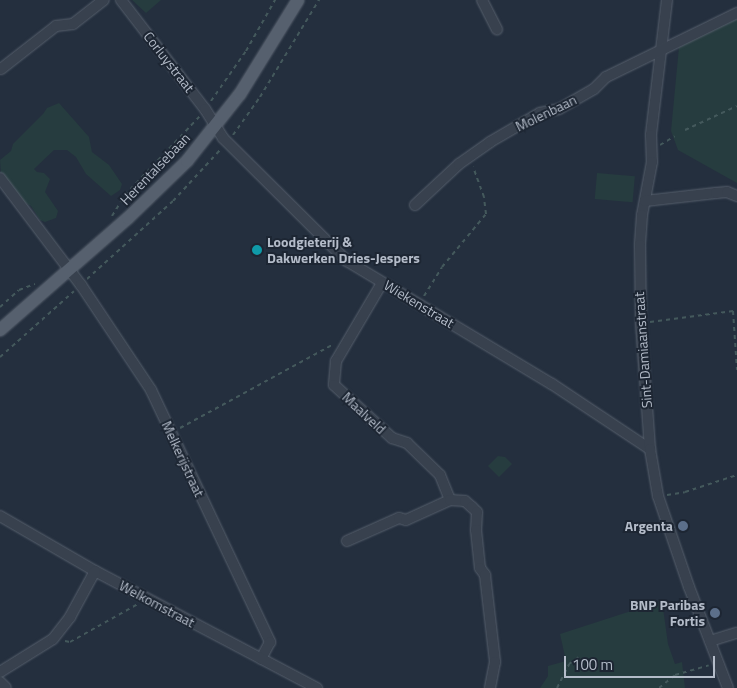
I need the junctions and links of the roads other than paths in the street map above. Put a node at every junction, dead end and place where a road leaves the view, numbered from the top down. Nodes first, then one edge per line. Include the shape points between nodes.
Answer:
1 (104, 0) edge
2 (120, 0) edge
3 (298, 0) edge
4 (482, 0) edge
5 (667, 0) edge
6 (737, 13) edge
7 (497, 29) dead end
8 (661, 50) junction
9 (1, 69) edge
10 (215, 126) junction
11 (0, 178) edge
12 (737, 196) edge
13 (645, 201) junction
14 (415, 205) dead end
15 (69, 269) junction
16 (382, 283) junction
17 (0, 330) edge
18 (650, 449) junction
19 (450, 500) junction
20 (0, 516) edge
21 (347, 541) dead end
22 (95, 571) junction
23 (737, 633) edge
24 (710, 642) junction
25 (261, 659) junction
26 (0, 672) edge
27 (0, 682) edge
28 (6, 688) edge
29 (317, 688) edge
30 (490, 688) edge
31 (728, 688) edge

1 - 9 street via 73,24 56,26
2 - 10 street, Corluystraat
3 - 10 main road, Herentalsebaan via 260,63
4 - 7 street
5 - 8 street, Sint-Damiaanstraat
6 - 8 street, Molenbaan
8 - 13 street, Sint-Damiaanstraat via 652,162
8 - 14 street, Molenbaan via 606,77 594,89 559,108 540,113 467,158
10 - 15 main road, Herentalsebaan via 158,191
10 - 16 street, Wiekenstraat via 223,138 347,261
11 - 15 street, Melkerijstraat
12 - 13 street via 728,192
13 - 18 street, Sint-Damiaanstraat via 639,266
15 - 17 main road, Herentalsebaan
15 - 25 street, Melkerijstraat via 151,390 270,642
16 - 18 street, Wiekenstraat via 552,384
16 - 19 street, Maalveld via 336,360 334,385 392,438 407,443 440,475
18 - 24 street, Sint-Damiaanstraat via 658,496
19 - 21 street
19 - 30 street via 465,501 477,512 480,568 485,575 495,662
20 - 22 street, Welkomstraat
22 - 25 street, Welkomstraat
22 - 26 street via 70,617 53,639
23 - 24 street
24 - 31 street, Sint-Damiaanstraat
25 - 29 street, Welkomstraat
27 - 28 street

